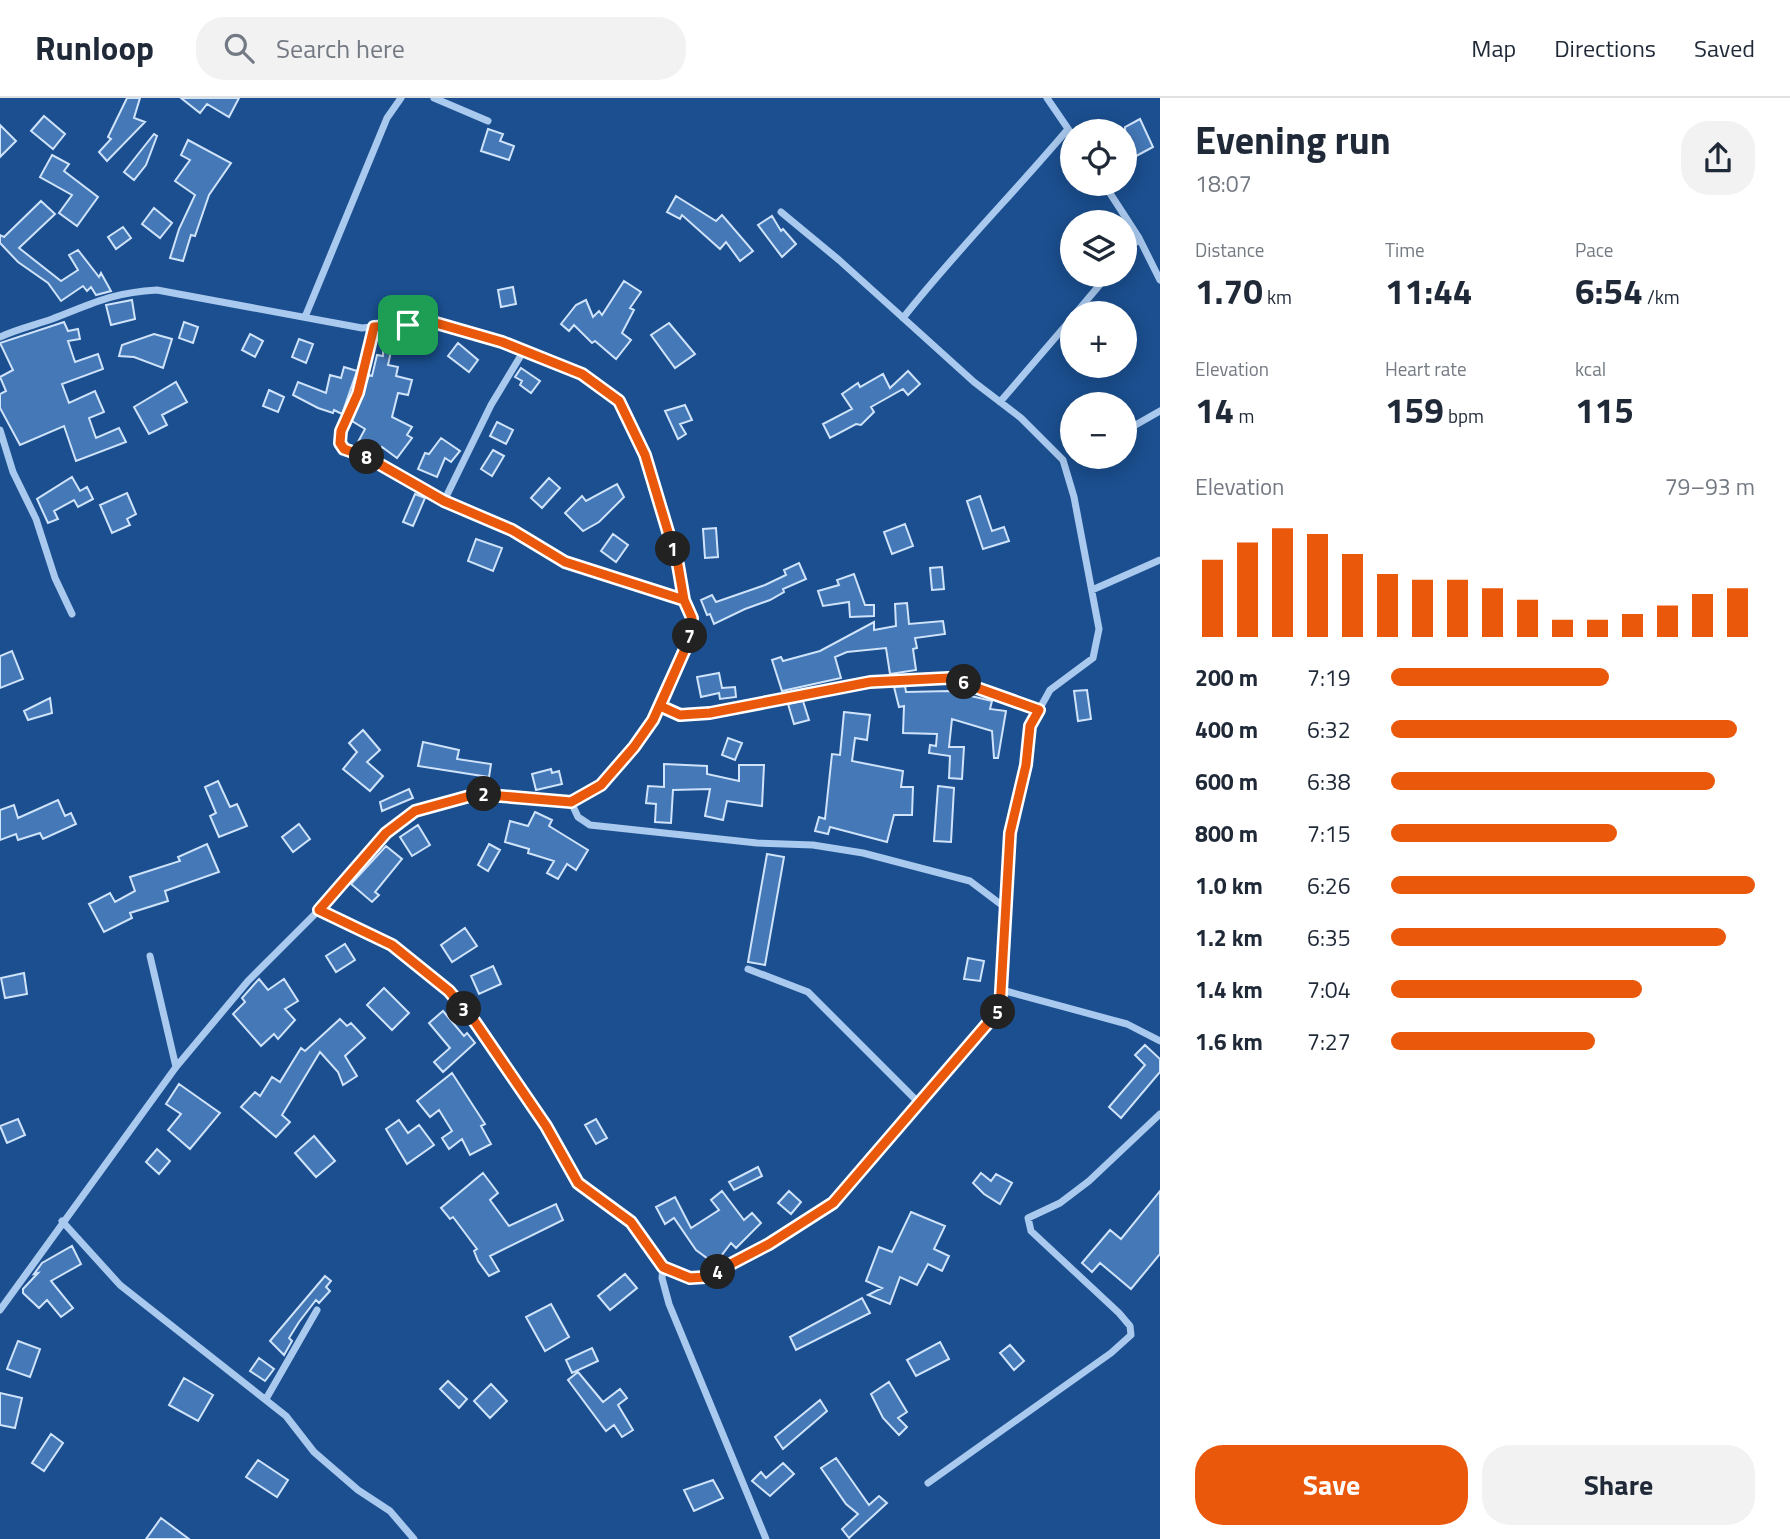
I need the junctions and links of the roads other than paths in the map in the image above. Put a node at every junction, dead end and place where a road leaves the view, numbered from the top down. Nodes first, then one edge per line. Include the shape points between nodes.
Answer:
1 (401, 98) edge
2 (434, 98) edge
3 (1047, 98) edge
4 (1061, 119) edge
5 (488, 121) dead end
6 (1060, 145) edge
7 (1112, 196) edge
8 (781, 212) dead end
9 (1139, 238) junction
10 (1137, 240) edge
11 (1160, 279) edge
12 (1098, 287) edge
13 (1086, 301) edge
14 (305, 317) junction
15 (903, 318) junction
16 (374, 327) junction
17 (1060, 331) edge
18 (0, 337) edge
19 (523, 352) junction
20 (1000, 402) junction
21 (1160, 411) edge
22 (1137, 424) edge
23 (0, 430) edge
24 (1060, 457) edge
25 (1066, 469) edge
26 (444, 501) junction
27 (1160, 560) edge
28 (1092, 590) junction
29 (684, 600) junction
30 (72, 614) dead end
31 (660, 706) junction
32 (1039, 710) junction
33 (571, 802) junction
34 (1007, 909) junction
35 (319, 910) junction
36 (150, 956) dead end
37 (748, 969) dead end
38 (1002, 990) junction
39 (1160, 1041) edge
40 (176, 1067) junction
41 (919, 1103) junction
42 (1160, 1114) edge
43 (62, 1221) junction
44 (663, 1267) junction
45 (0, 1310) edge
46 (317, 1310) dead end
47 (267, 1399) junction
48 (928, 1483) dead end
49 (414, 1539) edge
50 (766, 1539) edge

1 - 14 street via 387,118
2 - 5 street
3 - 4 street
6 - 15 street via 949,260
7 - 9 street
8 - 15 street
9 - 10 street
9 - 11 street
12 - 13 street
14 - 16 street
14 - 18 street via 157,290 126,292 95,299
15 - 20 street
16 - 19 street via 429,321
16 - 26 street via 340,443
17 - 20 street
19 - 26 street
19 - 29 street via 582,374 619,401 645,455
20 - 24 street
21 - 22 street
23 - 30 street
25 - 28 street
26 - 29 street via 512,530 565,562
27 - 28 street
28 - 32 street via 1099,629 1093,658 1050,690
29 - 31 street via 692,618 690,638
31 - 32 street via 680,715 710,713 870,682 949,678
31 - 33 street via 609,777
32 - 34 street via 1030,726 1010,833
33 - 34 street via 578,817 590,825 863,853 970,881
33 - 35 street via 477,794 415,811 386,833
34 - 38 street
35 - 40 street via 248,981
35 - 44 street via 392,945 449,991 546,1126 578,1183 631,1222
36 - 40 street
37 - 41 street via 807,992
38 - 39 street via 1126,1024
38 - 41 street via 994,1018
40 - 43 street
41 - 44 street via 833,1203 821,1211 706,1277 690,1278
42 - 48 street via 1089,1181 1060,1203 1028,1218 1031,1231 1119,1313 1131,1335
43 - 45 street
43 - 47 street via 120,1285
44 - 50 street via 669,1304
46 - 47 street
47 - 49 street via 314,1452 390,1511

